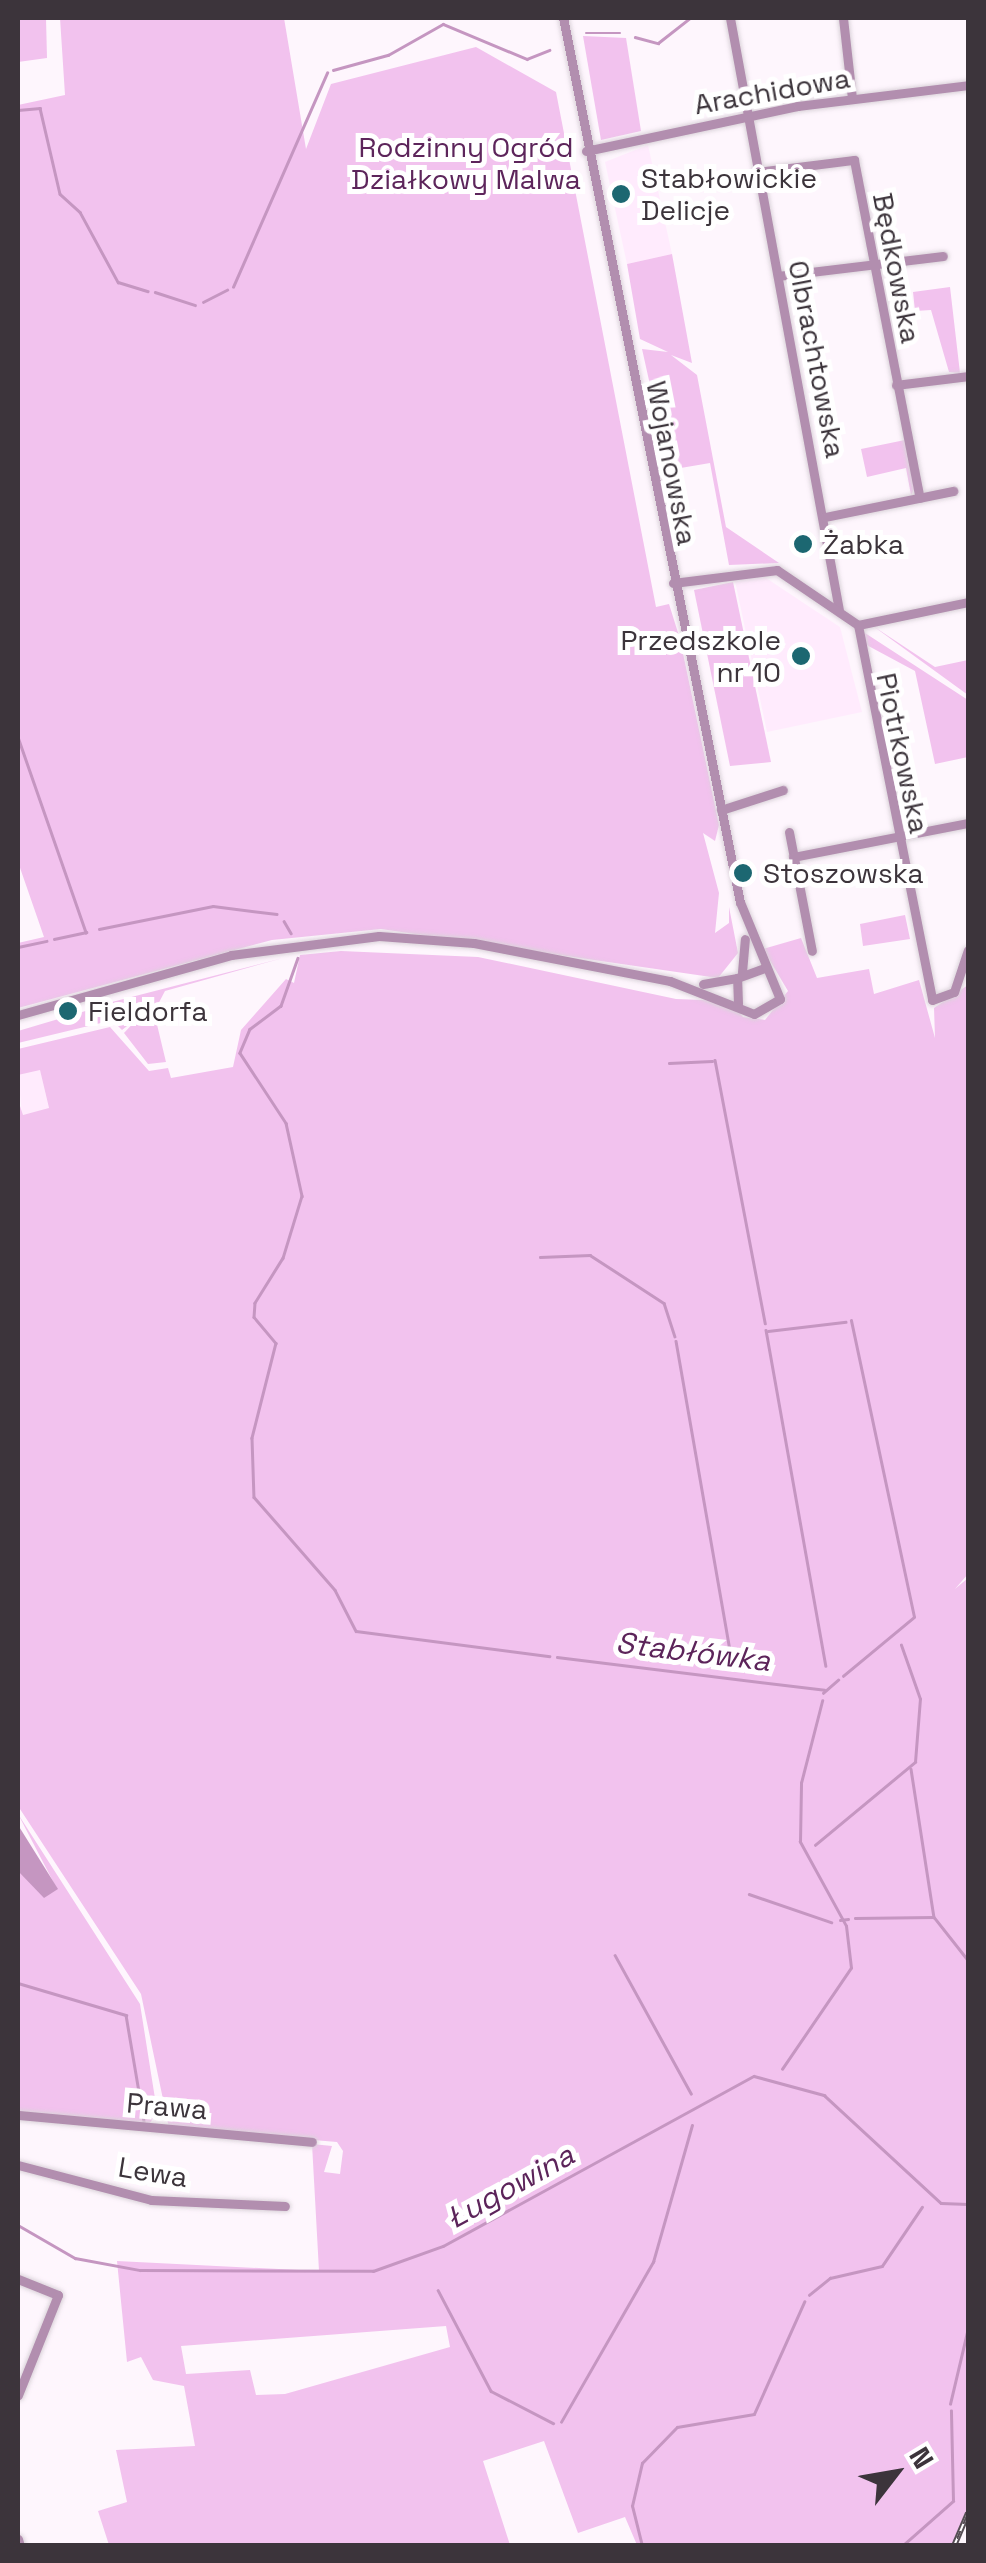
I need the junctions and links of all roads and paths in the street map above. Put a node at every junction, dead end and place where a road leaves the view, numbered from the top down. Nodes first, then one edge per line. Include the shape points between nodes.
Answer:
1 (564, 18) edge
2 (730, 18) edge
3 (843, 18) edge
4 (968, 85) edge
5 (852, 98) junction
6 (746, 116) junction
7 (586, 150) junction
8 (757, 172) junction
9 (943, 256) dead end
10 (872, 264) junction
11 (778, 276) junction
12 (968, 376) edge
13 (896, 385) junction
14 (953, 491) dead end
15 (920, 498) junction
16 (825, 517) junction
17 (672, 583) junction
18 (968, 602) edge
19 (839, 610) junction
20 (858, 625) junction
21 (783, 790) dead end
22 (721, 810) junction
23 (968, 822) edge
24 (789, 832) dead end
25 (898, 836) junction
26 (793, 857) junction
27 (743, 916) junction
28 (968, 950) edge
29 (812, 951) dead end
30 (770, 970) junction
31 (739, 976) junction
32 (670, 981) junction
33 (740, 1007) junction
34 (18, 1015) edge
35 (18, 2114) edge
36 (312, 2142) dead end
37 (18, 2164) edge
38 (285, 2206) dead end
39 (18, 2279) edge
40 (18, 2395) edge

1 - 7 street, Wojanowska
2 - 6 street, Olbrachtowska
3 - 5 street
4 - 5 street, Arachidowa
5 - 6 street, Arachidowa
6 - 7 street, Arachidowa
6 - 8 street, Olbrachtowska
7 - 17 street, Wojanowska
8 - 10 street, Będkowska via 854,160
8 - 11 street, Olbrachtowska
9 - 10 street
10 - 11 street
10 - 13 street, Będkowska
11 - 16 street, Olbrachtowska
12 - 13 street, Będkowska
13 - 15 street, Będkowska
14 - 15 street
15 - 16 street
16 - 19 street, Olbrachtowska
17 - 19 street via 763,567
17 - 22 street, Wojanowska
18 - 20 street
19 - 20 street
20 - 25 street, Piotrkowska
21 - 22 street
22 - 27 street, Wojanowska
23 - 25 street
24 - 26 street
25 - 26 street
25 - 28 street, Piotrkowska via 932,1000 954,992
26 - 29 street
27 - 30 street, Wojanowska
27 - 31 street, Wojanowska
30 - 31 street
30 - 33 street via 782,991 776,1006 754,1014
31 - 32 street
31 - 33 street
32 - 33 street
32 - 34 street via 474,943 334,938 231,955
35 - 36 street, Prawa
37 - 38 street, Lewa via 151,2200
39 - 40 street via 58,2294

